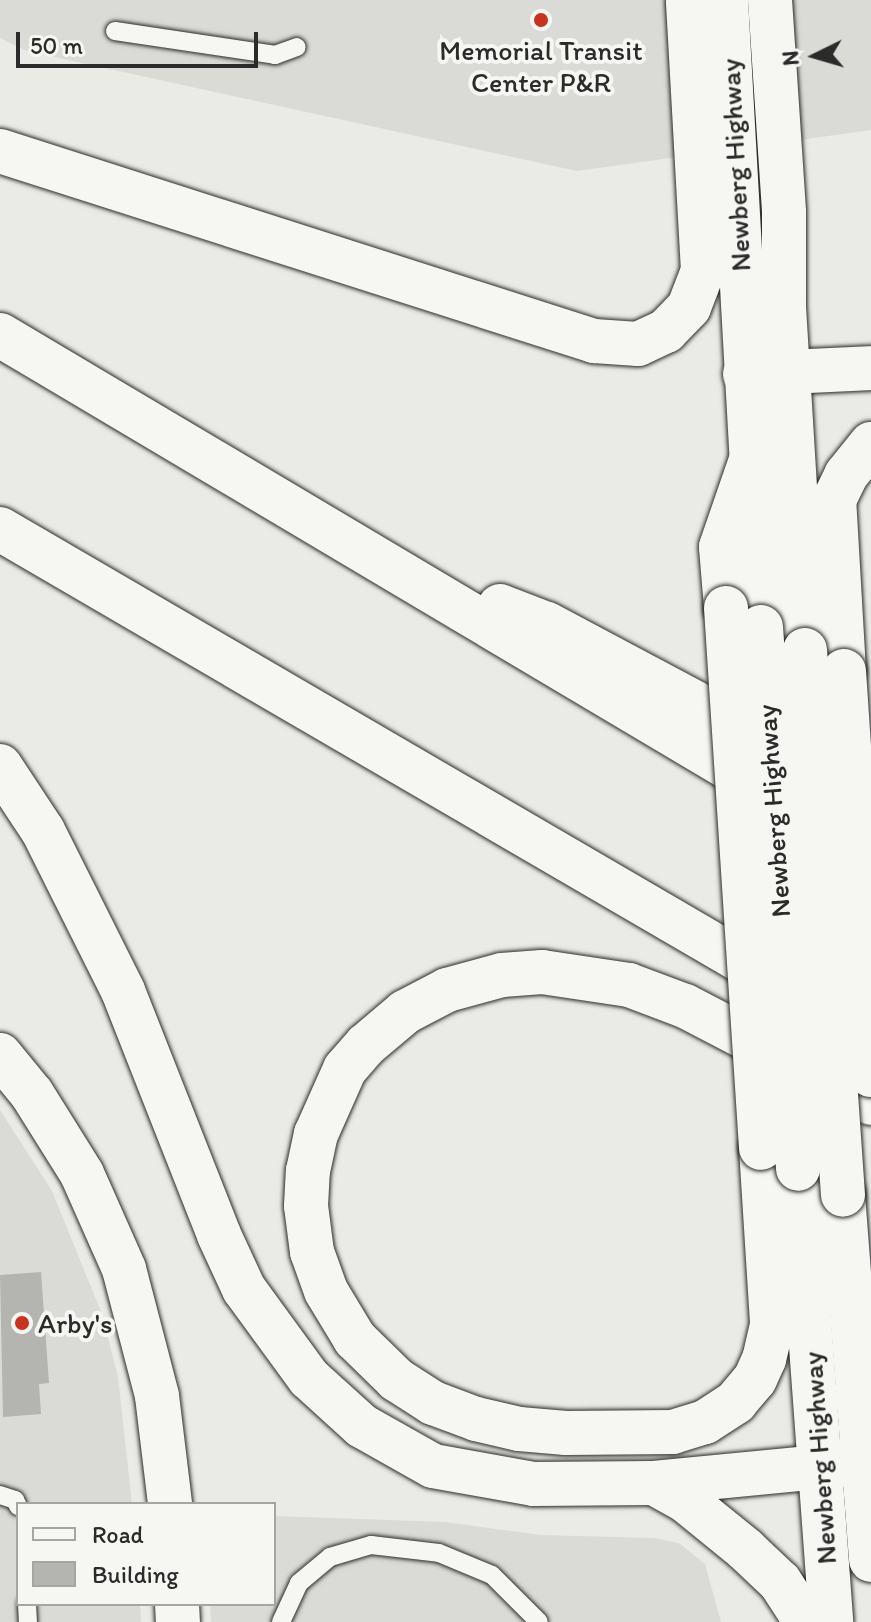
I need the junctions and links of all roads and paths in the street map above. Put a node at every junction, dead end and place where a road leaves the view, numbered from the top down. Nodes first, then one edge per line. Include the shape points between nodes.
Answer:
1 (688, 0) edge
2 (726, 0) edge
3 (770, 0) edge
4 (115, 31) dead end
5 (297, 47) dead end
6 (0, 151) edge
7 (0, 335) edge
8 (871, 368) edge
9 (789, 371) junction
10 (745, 374) junction
11 (871, 444) edge
12 (0, 529) edge
13 (382, 561) junction
14 (0, 766) edge
15 (871, 797) edge
16 (871, 853) edge
17 (871, 1036) edge
18 (0, 1055) edge
19 (871, 1075) edge
20 (871, 1103) edge
21 (779, 1158) junction
22 (864, 1383) edge
23 (840, 1466) junction
24 (654, 1483) junction
25 (170, 1502) edge
26 (871, 1560) edge
27 (281, 1622) edge
28 (539, 1622) edge
29 (806, 1622) edge
30 (831, 1622) edge

1 - 6 main road via 703,271 689,307 666,331 638,344 594,341
2 - 10 main road, Newberg Highway
3 - 9 main road, Newberg Highway
4 - 5 lane via 275,55
7 - 13 main road
8 - 9 main road
9 - 10 main road
9 - 22 main road, Newberg Highway, bridge via 843,1195
10 - 21 main road, Newberg Highway, bridge via 750,463 721,547 743,618
11 - 19 main road, bridge via 834,500
12 - 17 main road
13 - 15 main road via 547,624
13 - 16 main road
14 - 24 main road via 43,831 123,991 244,1289 309,1378 362,1426 433,1466 534,1484
18 - 25 main road via 32,1094 82,1174 124,1269 157,1396
20 - 21 main road via 685,1006 629,985 542,972 488,979 447,990 405,1012 345,1069 316,1134 308,1171 312,1252 326,1291 355,1339 397,1380 433,1403 519,1429 673,1432 705,1422 736,1402 764,1359 772,1325
21 - 23 main road, Newberg Highway
22 - 23 main road, Newberg Highway
23 - 24 main road
23 - 26 main road, Newberg Highway
23 - 30 main road, Newberg Highway
24 - 29 main road via 686,1501 745,1549 780,1582
27 - 28 lane via 299,1583 330,1557 371,1545 439,1553 492,1575

